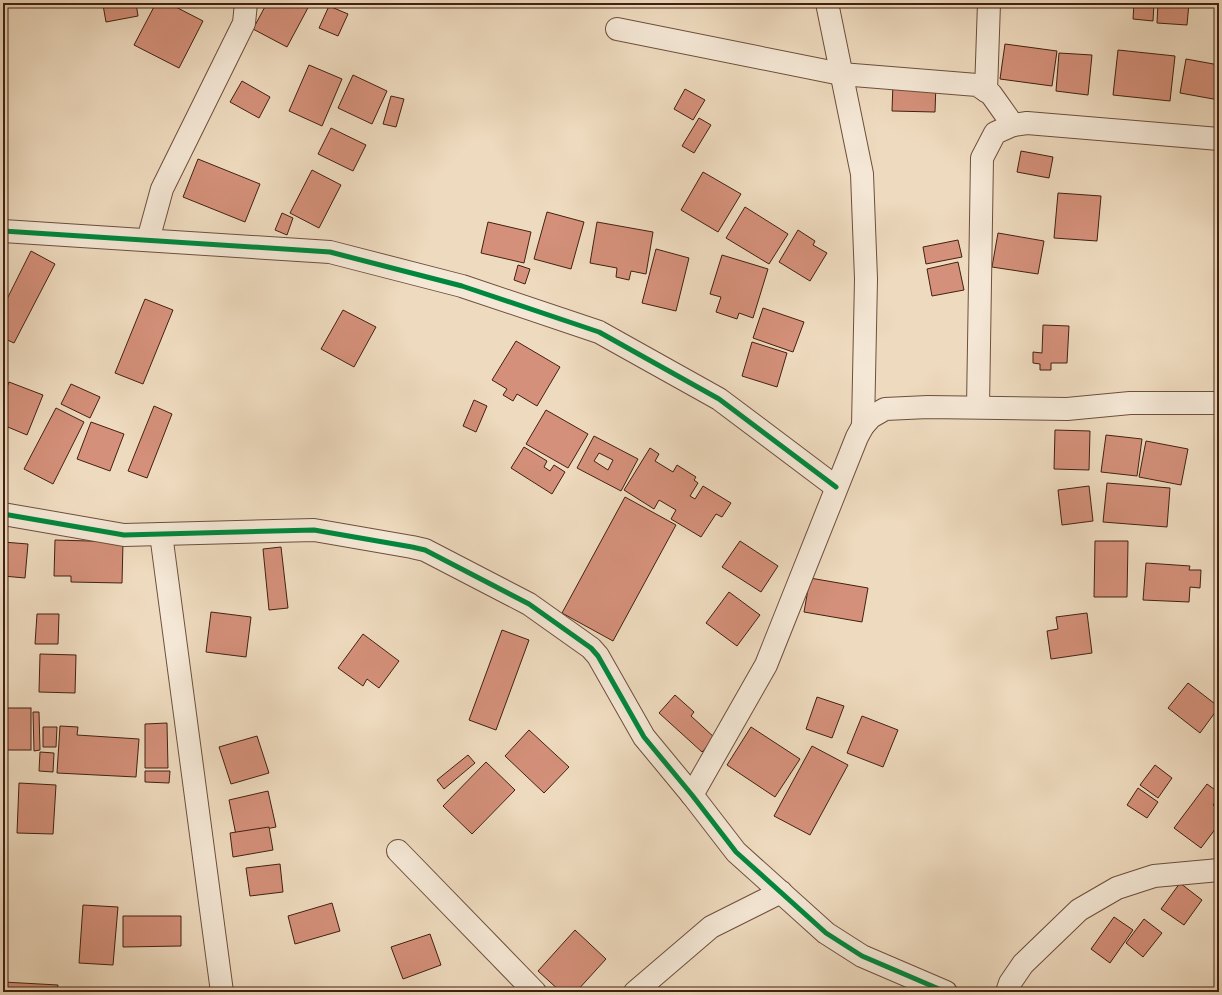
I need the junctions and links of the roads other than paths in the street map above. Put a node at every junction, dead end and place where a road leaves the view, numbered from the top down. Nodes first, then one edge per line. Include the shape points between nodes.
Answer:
1 (246, 3) edge
2 (827, 3) edge
3 (989, 3) edge
4 (617, 29) dead end
5 (841, 74) junction
6 (986, 91) junction
7 (1013, 124) junction
8 (1219, 139) edge
9 (3, 231) edge
10 (148, 240) junction
11 (1219, 403) edge
12 (978, 407) junction
13 (863, 426) junction
14 (836, 487) junction
15 (3, 514) edge
16 (161, 534) junction
17 (692, 795) junction
18 (398, 851) dead end
19 (1219, 870) edge
20 (781, 892) junction
21 (222, 992) edge
22 (535, 992) edge
23 (635, 992) edge
24 (946, 992) edge
25 (1007, 992) edge

1 - 10 street via 244,23 162,189
2 - 5 street
3 - 6 street
4 - 5 street
5 - 6 street via 977,85
5 - 13 street via 862,174 866,279
6 - 7 street
7 - 8 street via 1027,123
7 - 12 street via 995,133 982,158
9 - 10 street
10 - 14 street via 340,254 462,286 585,327 719,398
11 - 12 street via 1130,403 1067,409
12 - 13 street via 928,406 885,409
13 - 14 street
14 - 17 street via 766,665
15 - 16 street via 124,535
16 - 17 street via 314,530 425,550 529,604 591,648 644,737
16 - 21 street
17 - 20 street via 736,852
18 - 22 street
19 - 25 street via 1154,876 1118,888 1079,910 1023,964
20 - 23 street via 711,927
20 - 24 street via 826,933 862,956

